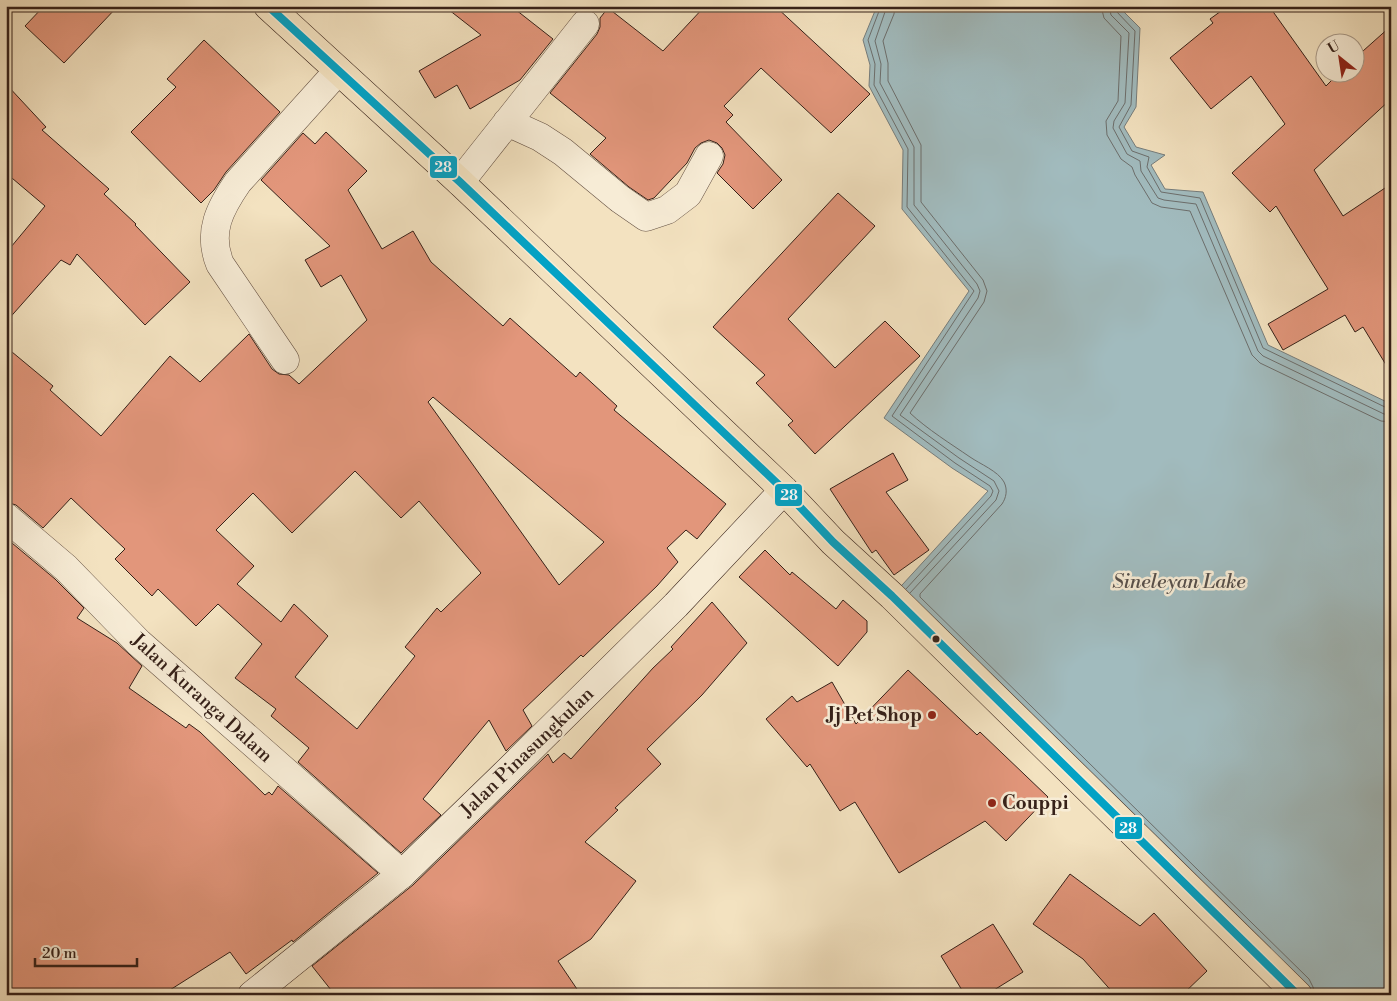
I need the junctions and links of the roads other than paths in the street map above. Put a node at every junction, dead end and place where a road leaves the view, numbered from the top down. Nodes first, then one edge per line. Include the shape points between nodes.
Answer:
1 (268, 6) edge
2 (585, 24) dead end
3 (338, 71) junction
4 (507, 122) junction
5 (709, 156) dead end
6 (460, 182) junction
7 (285, 360) dead end
8 (784, 490) junction
9 (6, 517) edge
10 (402, 874) junction
11 (252, 995) edge
12 (1298, 995) edge

1 - 3 highway
2 - 4 street
3 - 6 highway
3 - 7 street via 238,182 221,211 215,231 215,252 220,264
4 - 5 street via 563,152 620,200 646,217 666,210 688,194
4 - 6 street
6 - 8 highway
8 - 10 street, Jalan Pinasungkulan via 676,605
8 - 12 highway via 833,542
9 - 10 street, Jalan Kuranga Dalam via 66,568 140,644
10 - 11 street, Jalan Pinasungkulan

